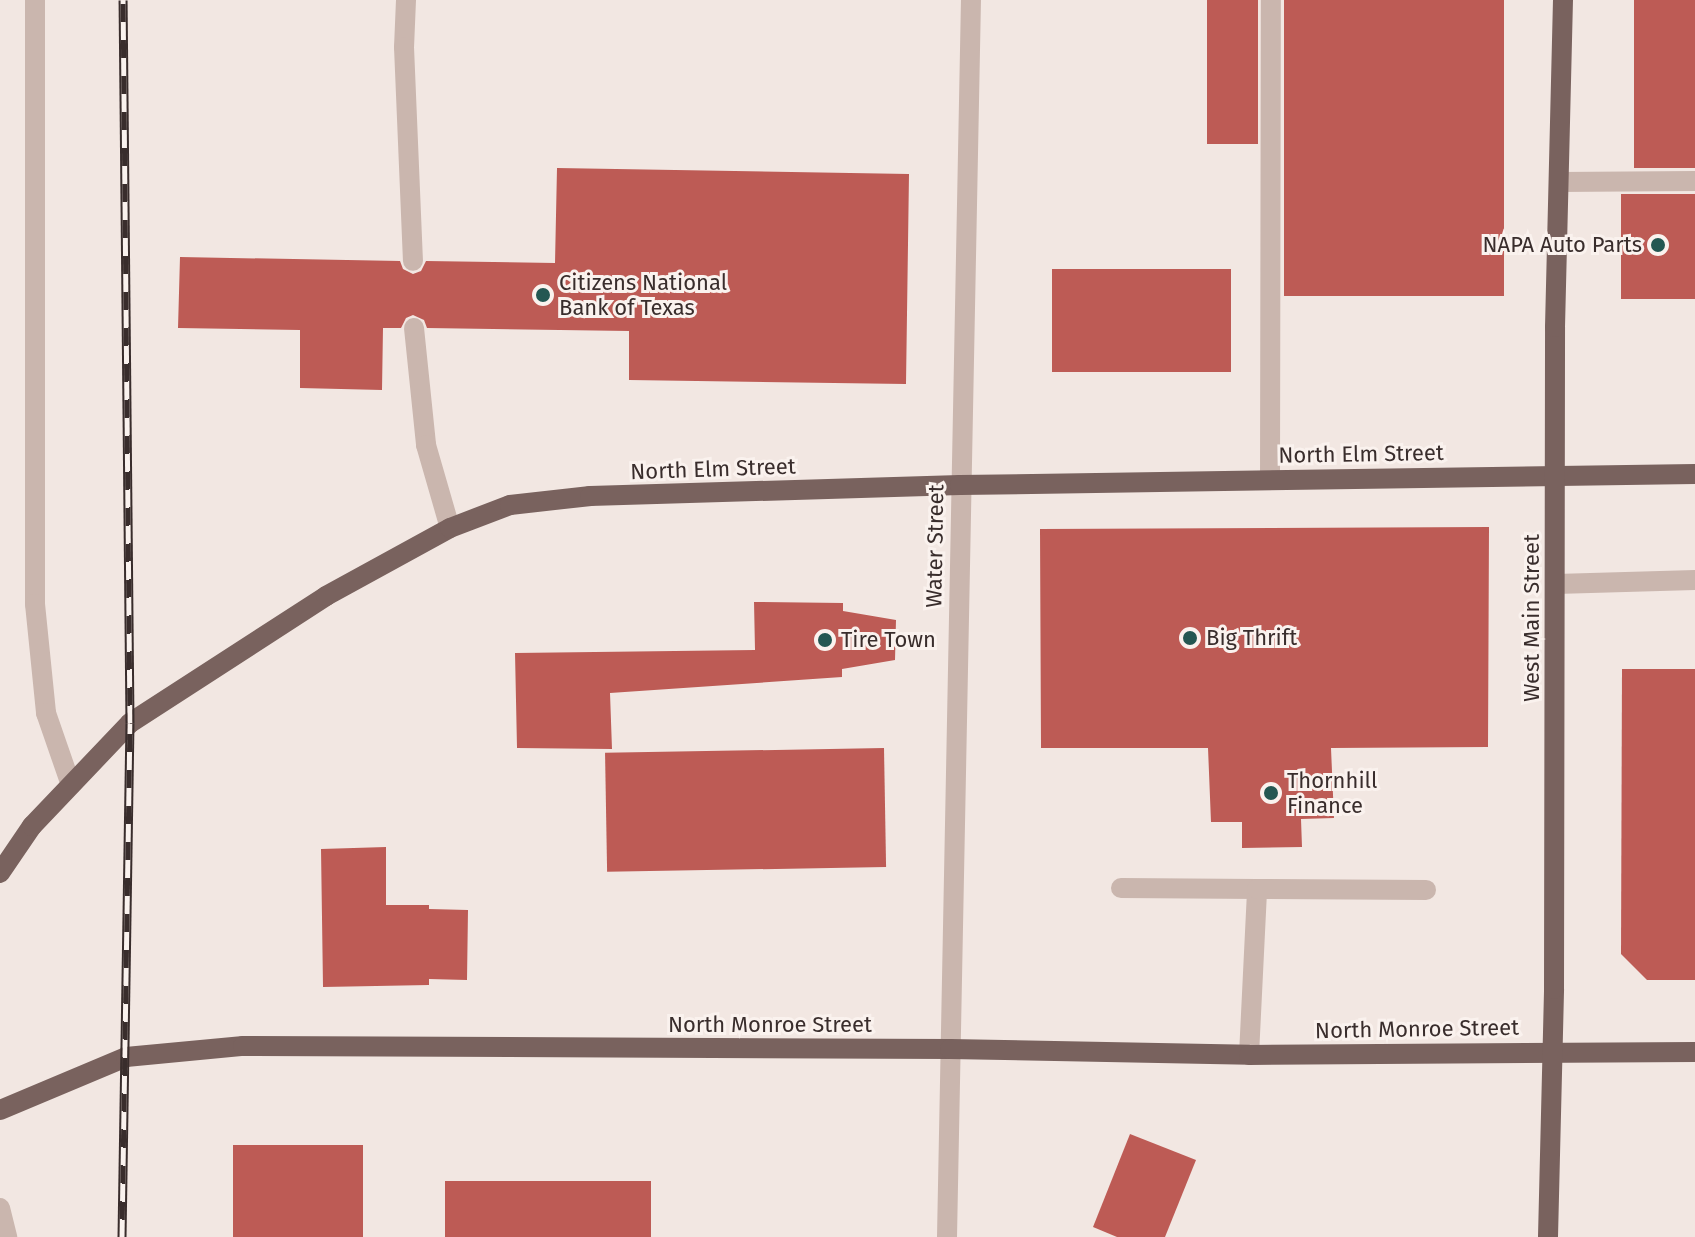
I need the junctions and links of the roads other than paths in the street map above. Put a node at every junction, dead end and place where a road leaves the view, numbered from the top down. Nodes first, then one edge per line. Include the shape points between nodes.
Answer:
1 (35, 0) edge
2 (406, 0) edge
3 (971, 0) edge
4 (1271, 0) edge
5 (1563, 0) edge
6 (1695, 181) edge
7 (1559, 182) junction
8 (413, 261) dead end
9 (414, 328) dead end
10 (1695, 474) edge
11 (1556, 475) junction
12 (1270, 480) junction
13 (960, 485) junction
14 (450, 528) junction
15 (1695, 580) edge
16 (1556, 584) junction
17 (71, 785) junction
18 (0, 873) edge
19 (1121, 888) dead end
20 (1257, 889) junction
21 (1426, 890) dead end
22 (950, 1049) junction
23 (1550, 1052) junction
24 (1695, 1052) edge
25 (1249, 1055) junction
26 (0, 1110) edge
27 (0, 1208) edge
28 (7, 1237) edge
29 (947, 1237) edge
30 (1548, 1237) edge

1 - 17 street via 35,604 46,713
2 - 8 street
3 - 13 street, Water Street
4 - 12 street
5 - 7 main road, West Main Street
6 - 7 street
7 - 11 main road, West Main Street
9 - 14 street via 426,445
10 - 11 main road, North Elm Street
11 - 12 main road, North Elm Street
11 - 16 main road, West Main Street
12 - 13 main road, North Elm Street
13 - 14 main road, North Elm Street via 590,496 510,505
13 - 22 street, Water Street
14 - 17 main road, North Elm Street via 326,596 130,723
15 - 16 street
16 - 23 main road, West Main Street
17 - 18 main road, North Elm Street via 32,826
19 - 20 street
20 - 21 street
20 - 25 street
22 - 25 main road, North Monroe Street
22 - 26 main road, North Monroe Street via 243,1046 126,1057
22 - 29 street, Water Street
23 - 24 main road, North Monroe Street
23 - 25 main road, North Monroe Street
23 - 30 main road, West Main Street
27 - 28 street

